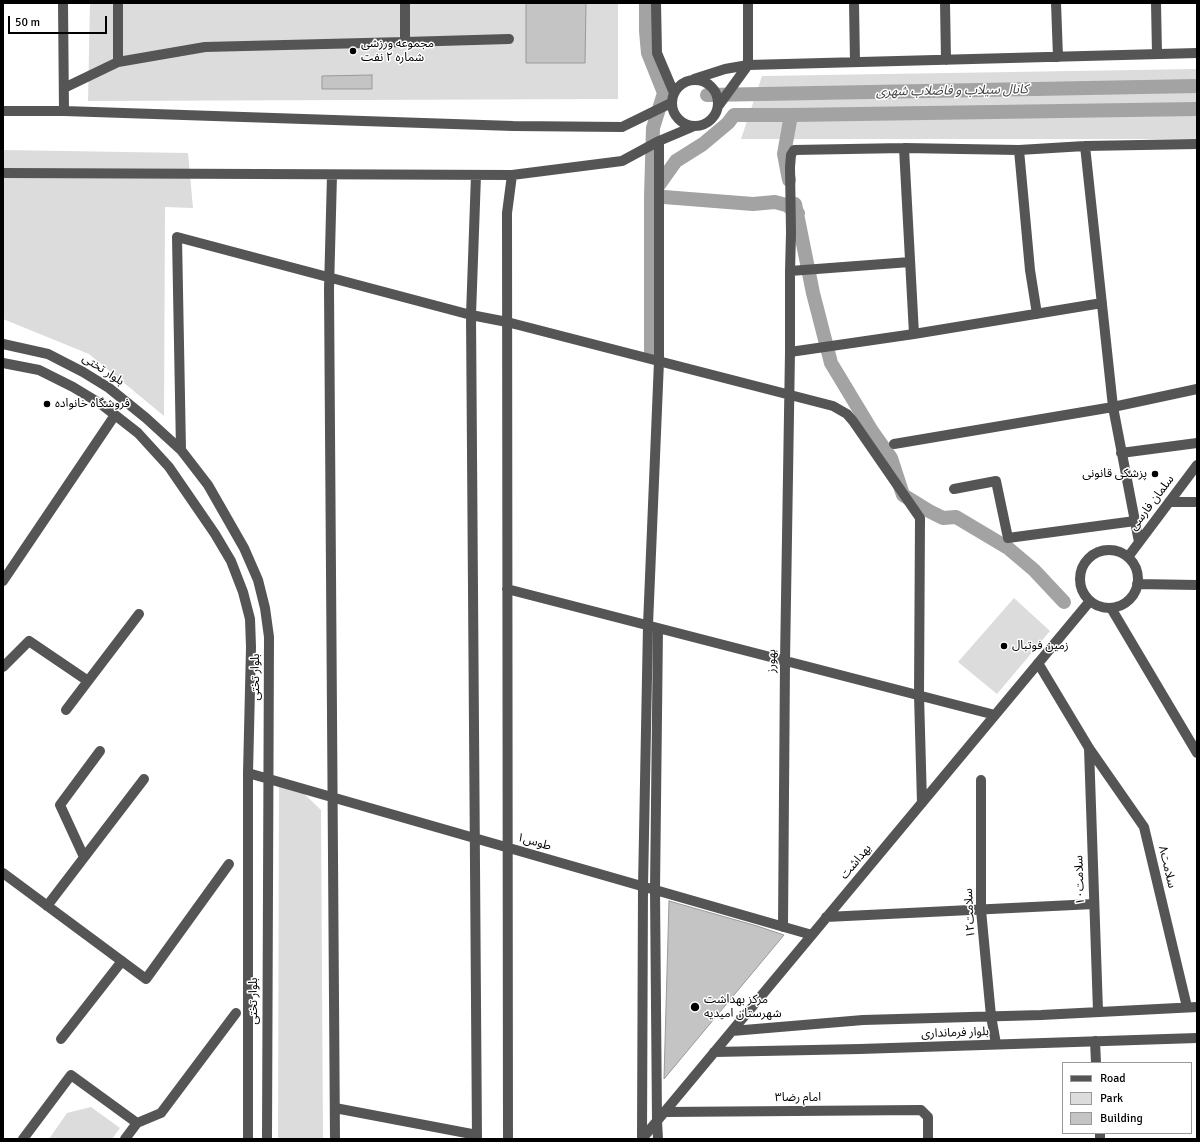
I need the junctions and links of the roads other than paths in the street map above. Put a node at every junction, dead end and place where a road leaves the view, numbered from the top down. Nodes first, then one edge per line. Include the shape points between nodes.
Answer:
1 (63, 3) edge
2 (118, 3) edge
3 (405, 3) edge
4 (656, 3) edge
5 (748, 3) edge
6 (854, 3) edge
7 (945, 3) edge
8 (1056, 3) edge
9 (1156, 3) edge
10 (509, 38) dead end
11 (405, 42) junction
12 (1197, 53) edge
13 (1157, 54) junction
14 (1058, 57) junction
15 (946, 60) junction
16 (118, 62) junction
17 (855, 62) junction
18 (748, 65) junction
19 (690, 80) junction
20 (64, 88) junction
21 (674, 93) junction
22 (671, 103) junction
23 (719, 105) junction
24 (3, 111) edge
25 (64, 111) junction
26 (692, 127) junction
27 (659, 141) junction
28 (1197, 144) edge
29 (1085, 146) junction
30 (904, 148) junction
31 (1019, 150) junction
32 (3, 173) edge
33 (332, 175) junction
34 (476, 175) junction
35 (512, 175) junction
36 (910, 262) junction
37 (790, 271) junction
38 (329, 278) junction
39 (1102, 303) junction
40 (1037, 314) junction
41 (471, 315) junction
42 (507, 322) junction
43 (914, 334) junction
44 (3, 344) edge
45 (790, 352) junction
46 (658, 361) junction
47 (5, 366) edge
48 (1197, 389) edge
49 (790, 396) junction
50 (1113, 407) junction
51 (115, 415) junction
52 (1197, 443) edge
53 (894, 444) dead end
54 (181, 450) junction
55 (1122, 453) junction
56 (1197, 465) edge
57 (954, 489) dead end
58 (1169, 502) junction
59 (1197, 502) edge
60 (1135, 521) junction
61 (1139, 542) junction
62 (1128, 557) junction
63 (3, 581) edge
64 (1137, 584) junction
65 (1197, 585) edge
66 (507, 589) junction
67 (1090, 601) junction
68 (1111, 608) junction
69 (139, 614) dead end
70 (648, 625) junction
71 (658, 628) junction
72 (785, 661) junction
73 (1038, 663) junction
74 (3, 667) edge
75 (88, 681) junction
76 (919, 695) junction
77 (66, 710) dead end
78 (995, 715) junction
79 (1089, 748) junction
80 (100, 752) dead end
81 (1197, 753) edge
82 (248, 773) junction
83 (144, 779) dead end
84 (268, 779) junction
85 (981, 780) dead end
86 (333, 797) junction
87 (922, 803) junction
88 (476, 838) junction
89 (507, 848) junction
90 (84, 857) junction
91 (229, 864) dead end
92 (4, 876) edge
93 (643, 886) junction
94 (655, 890) junction
95 (1094, 904) junction
96 (47, 906) junction
97 (981, 910) junction
98 (826, 917) junction
99 (783, 927) junction
100 (812, 935) junction
101 (122, 961) junction
102 (1192, 1007) edge
103 (1098, 1012) junction
104 (236, 1013) dead end
105 (991, 1016) junction
106 (732, 1031) junction
107 (1197, 1038) edge
108 (61, 1039) dead end
109 (1095, 1041) junction
110 (996, 1044) junction
111 (714, 1052) junction
112 (1096, 1062) edge
113 (335, 1108) junction
114 (665, 1112) junction
115 (657, 1121) junction
116 (138, 1123) junction
117 (477, 1137) edge
118 (23, 1139) edge
119 (126, 1139) edge
120 (248, 1139) edge
121 (267, 1139) edge
122 (336, 1139) edge
123 (508, 1139) edge
124 (642, 1139) edge
125 (658, 1139) edge
126 (928, 1139) edge

1 - 20 street
2 - 16 street
3 - 11 street
4 - 21 street via 657,53
5 - 18 street
6 - 17 street
7 - 15 street
8 - 14 street
9 - 13 street
10 - 11 street
11 - 16 street via 205,47
12 - 13 street
13 - 14 street
14 - 15 street
15 - 17 street
16 - 20 street
17 - 18 street
18 - 19 street
18 - 23 street
19 - 21 street via 680,85
19 - 23 street via 701,80 711,85 717,94
20 - 25 street
21 - 22 street
22 - 25 street via 622,127 513,126
22 - 26 street via 677,118 683,124
23 - 26 street via 710,122
24 - 25 street
26 - 27 street
27 - 35 street via 622,161
27 - 46 street
28 - 29 street
29 - 31 street
29 - 39 street
30 - 31 street
30 - 36 street
30 - 37 street, بهورز via 794,150 790,167
31 - 40 street via 1030,270
32 - 33 street
33 - 34 street
33 - 38 street
34 - 35 street
34 - 41 street
35 - 42 street via 507,213
36 - 37 street
36 - 43 street
37 - 45 street, بهورز
38 - 41 street
38 - 54 street via 177,237
38 - 86 street
39 - 40 street
39 - 50 street
40 - 43 street
41 - 42 street
41 - 88 street
42 - 46 street
42 - 66 street
43 - 45 street
44 - 54 street, بلوار تختی via 48,354 110,388
45 - 49 street, بهورز
46 - 49 street
46 - 70 street
47 - 51 street, بلوار تختی via 39,370 73,387
48 - 50 street
49 - 72 street, بهورز
49 - 76 street via 833,406 854,420 920,518
50 - 53 street
50 - 55 street
51 - 63 street
51 - 82 street, بلوار تختی via 138,433 169,467 231,561 243,592 250,619 251,647
52 - 55 street
54 - 84 street, بلوار تختی via 208,485 244,548 258,580 269,637
55 - 60 street
56 - 58 street, سلمان فارسی
57 - 60 street via 996,481 1008,538
58 - 59 street
58 - 61 street, سلمان فارسی
60 - 61 street
61 - 62 street, سلمان فارسی
62 - 64 street via 1136,570
62 - 67 street via 1107,550 1087,560 1080,574 1080,581
64 - 65 street
64 - 68 street via 1135,592 1125,603
66 - 70 street
66 - 89 street
67 - 68 street
67 - 73 street, بهداشت
68 - 81 street
69 - 75 street
70 - 71 street
70 - 93 street
71 - 72 street
71 - 94 street
72 - 76 street
72 - 99 street, بهورز
73 - 78 street, بهداشت
73 - 79 street, سلامت۸
74 - 75 street via 29,641
75 - 77 street
76 - 78 street
76 - 87 street
78 - 87 street, بهداشت
79 - 95 street, سلامت۱۰
79 - 102 street, سلامت۸ via 1144,827
80 - 90 street via 60,805
82 - 84 street, طوس۱
82 - 120 street, بلوار تختی
83 - 90 street
84 - 86 street, طوس۱
84 - 121 street, بلوار تختی
85 - 97 street, سلامت۱۲
86 - 88 street, طوس۱
86 - 113 street
87 - 98 street, بهداشت
88 - 89 street, طوس۱
88 - 117 street
89 - 93 street, طوس۱
89 - 123 street
90 - 96 street
91 - 101 street via 146,979
92 - 96 street
93 - 94 street, طوس۱
93 - 124 street
94 - 99 street, طوس۱
94 - 115 street
95 - 97 street
95 - 103 street, سلامت۱۰
96 - 101 street
97 - 98 street
97 - 105 street, سلامت۱۲
98 - 100 street, بهداشت
99 - 100 street, طوس۱
100 - 106 street, بهداشت
101 - 108 street
102 - 103 street, بلوار فرمانداری
103 - 105 street, بلوار فرمانداری
104 - 116 street via 161,1113
105 - 106 street, بلوار فرمانداری via 863,1020
105 - 110 street, سلامت۱۲
106 - 111 street, بهداشت
107 - 109 street, بلوار فرمانداری
109 - 110 street, بلوار فرمانداری
109 - 112 street
110 - 111 street, بلوار فرمانداری
111 - 114 street, بهداشت
113 - 117 street
113 - 122 street
114 - 115 street, بهداشت
114 - 126 street, امام رضا۳ via 921,1110 928,1117
115 - 124 street, بهداشت
115 - 125 street
116 - 118 street via 71,1075
116 - 119 street

